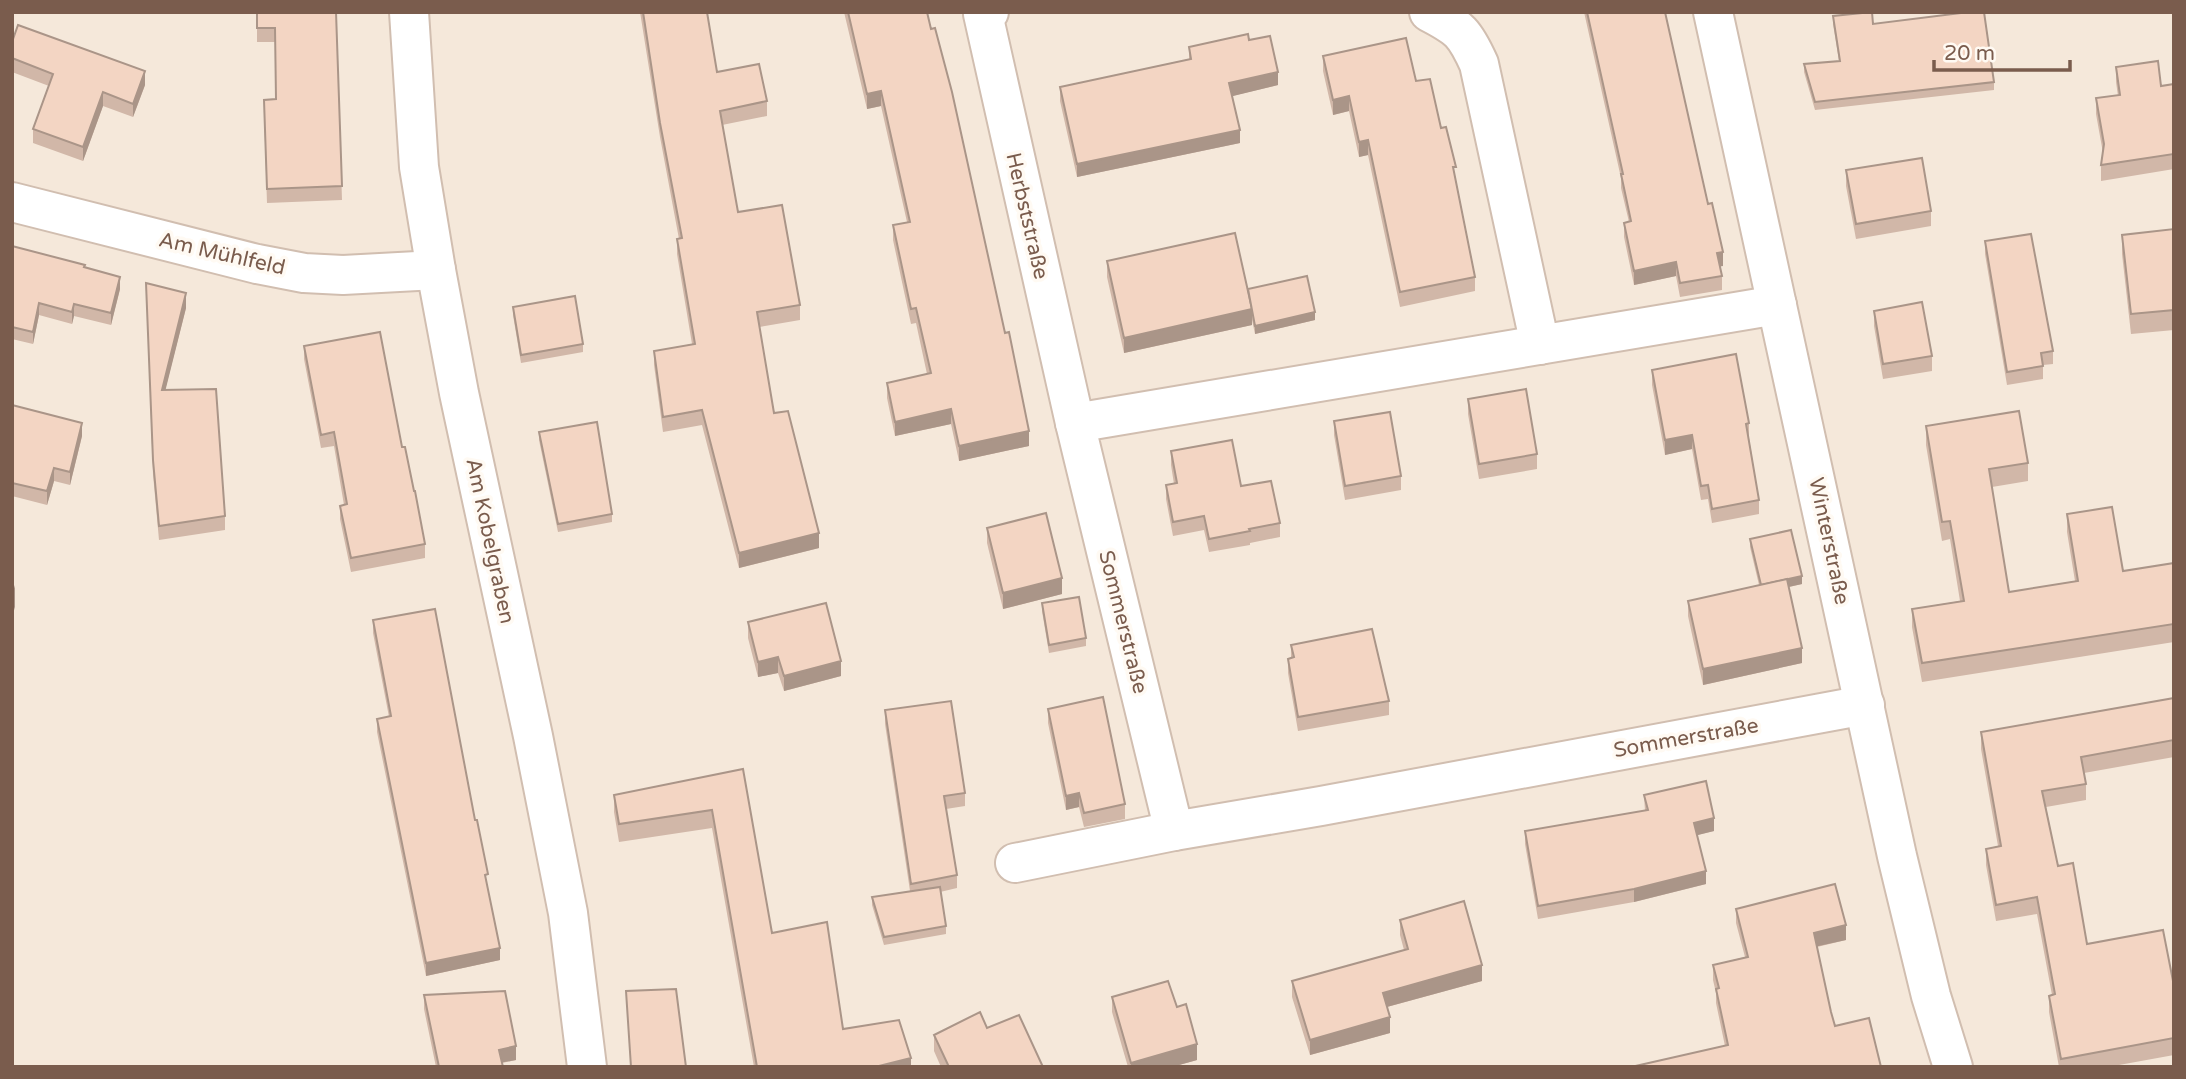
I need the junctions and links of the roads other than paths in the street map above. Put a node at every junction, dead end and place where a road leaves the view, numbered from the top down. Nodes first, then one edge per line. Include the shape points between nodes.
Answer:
1 (409, 12) edge
2 (989, 12) edge
3 (1429, 12) edge
4 (1713, 12) edge
5 (12, 202) edge
6 (436, 270) junction
7 (1777, 305) junction
8 (1540, 345) junction
9 (1075, 423) junction
10 (1865, 705) junction
11 (1174, 831) junction
12 (1015, 863) dead end
13 (587, 1067) edge
14 (1953, 1067) edge

1 - 6 street, Am Kobelgraben via 419,167
2 - 9 street, Herbststraße via 983,14
3 - 8 street via 1467,39 1479,64
4 - 7 street, Winterstraße
5 - 6 street, Am Mühlfeld via 304,273
6 - 13 street, Am Kobelgraben via 568,913
7 - 8 street
7 - 10 street, Winterstraße
8 - 9 street
9 - 11 street, Sommerstraße
10 - 11 street, Sommerstraße
10 - 14 street, Winterstraße via 1918,946
11 - 12 street

